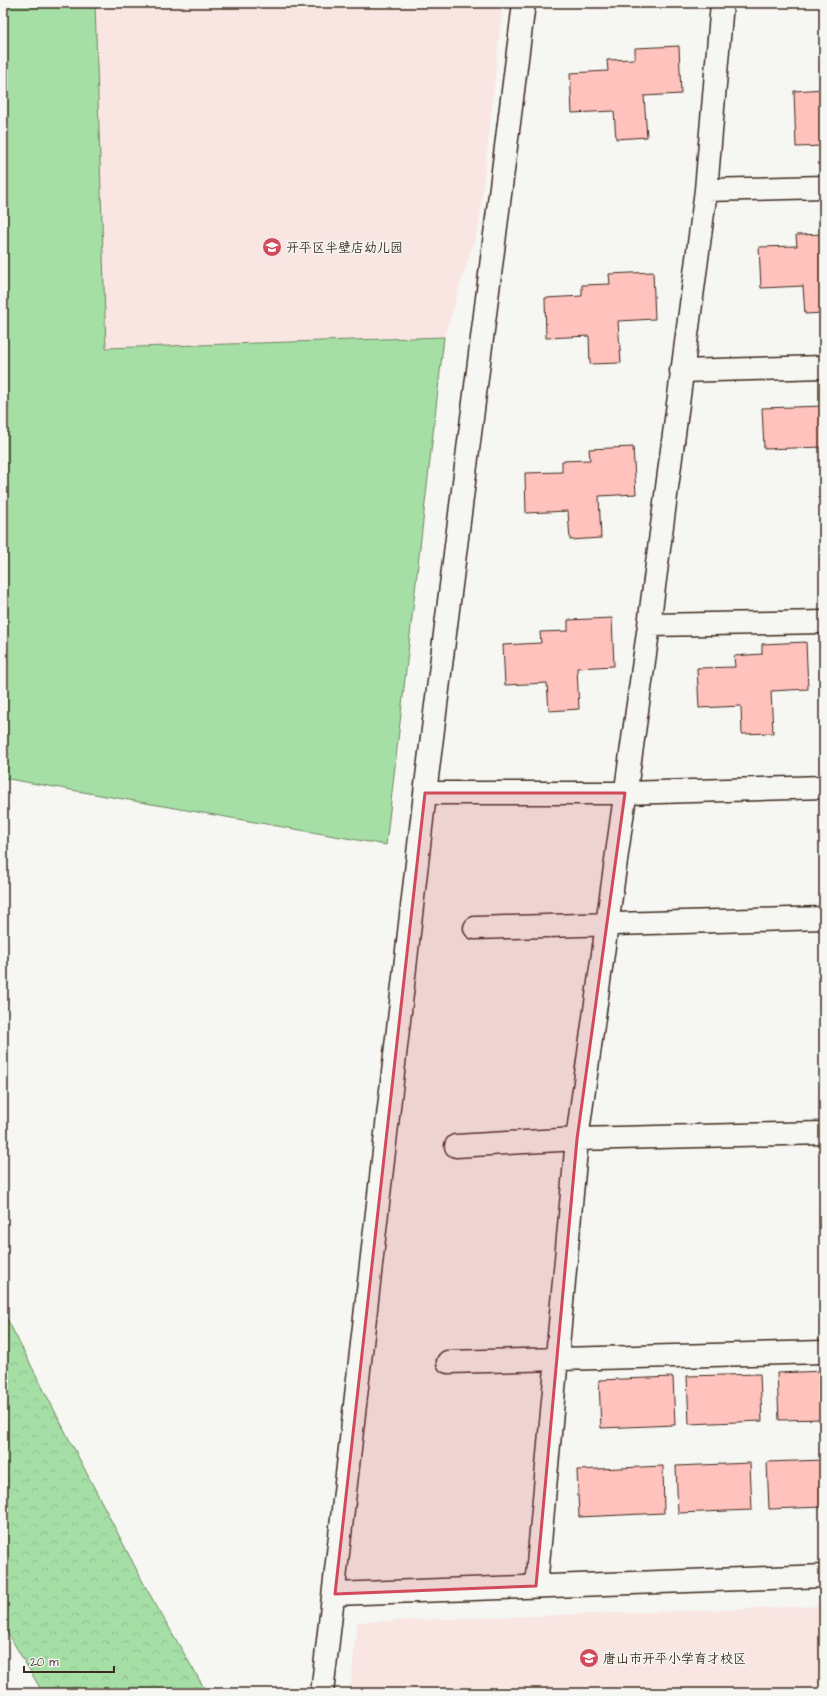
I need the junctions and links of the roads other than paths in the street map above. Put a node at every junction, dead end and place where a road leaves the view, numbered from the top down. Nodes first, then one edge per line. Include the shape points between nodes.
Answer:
1 (524, 3) edge
2 (722, 3) edge
3 (824, 187) edge
4 (706, 190) junction
5 (824, 367) edge
6 (681, 371) junction
7 (824, 622) edge
8 (649, 625) junction
9 (824, 787) edge
10 (425, 793) junction
11 (625, 793) junction
12 (824, 918) edge
13 (606, 925) junction
14 (475, 928) dead end
15 (824, 1133) edge
16 (577, 1139) junction
17 (456, 1146) dead end
18 (824, 1352) edge
19 (556, 1360) junction
20 (448, 1362) dead end
21 (824, 1576) edge
22 (536, 1586) junction
23 (334, 1594) junction
24 (322, 1693) edge

1 - 10 street
2 - 4 street
3 - 4 street
4 - 6 street
5 - 6 street
6 - 8 street
7 - 8 street
8 - 11 street
9 - 11 street
10 - 11 street
10 - 23 street
11 - 13 street
12 - 13 street
13 - 14 street
13 - 16 street
15 - 16 street
16 - 17 street
16 - 19 street
18 - 19 street
19 - 20 street
19 - 22 street
21 - 22 street
22 - 23 street
23 - 24 street

